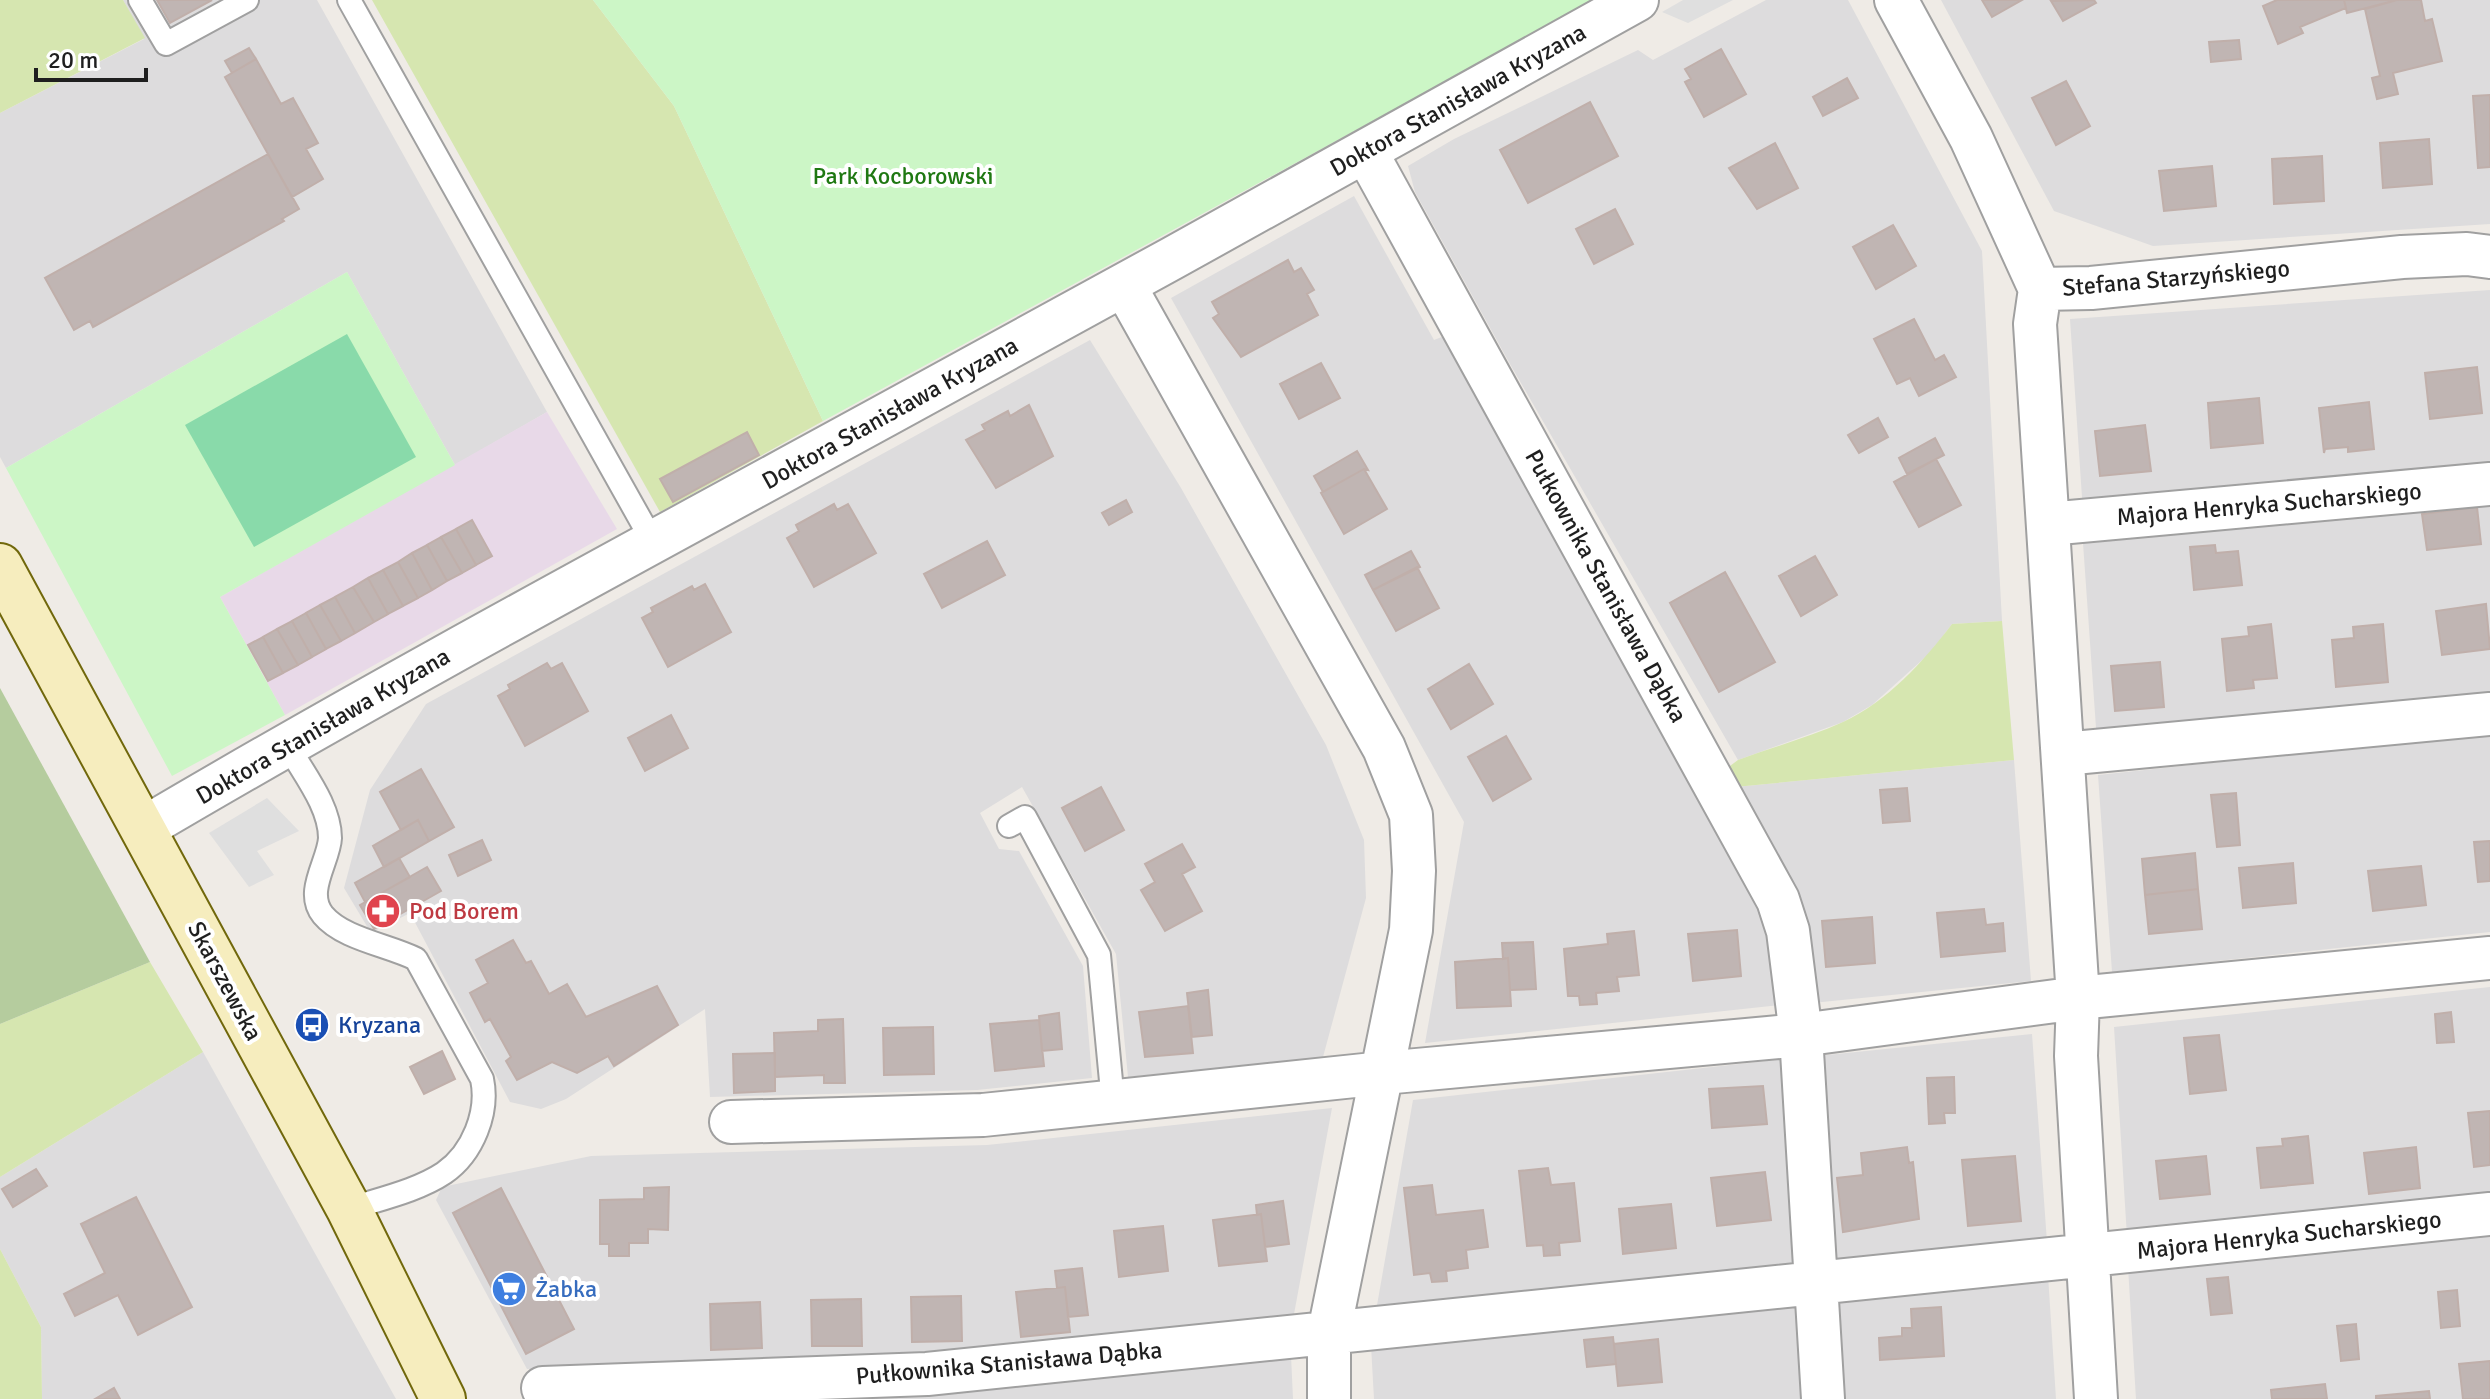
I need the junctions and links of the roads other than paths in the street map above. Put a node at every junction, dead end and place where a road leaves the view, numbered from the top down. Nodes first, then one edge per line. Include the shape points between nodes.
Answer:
1 (140, 0) edge
2 (247, 0) edge
3 (349, 0) edge
4 (1637, 0) edge
5 (1896, 0) edge
6 (1366, 152) junction
7 (2490, 257) edge
8 (1124, 285) junction
9 (2040, 289) junction
10 (2490, 484) edge
11 (2048, 524) junction
12 (653, 542) junction
13 (0, 566) edge
14 (2490, 714) edge
15 (287, 744) junction
16 (2063, 754) junction
17 (1009, 826) dead end
18 (144, 828) junction
19 (2490, 958) edge
20 (2078, 998) junction
21 (1801, 1035) junction
22 (1383, 1073) junction
23 (1113, 1102) junction
24 (731, 1122) dead end
25 (349, 1209) junction
26 (2490, 1214) edge
27 (2088, 1255) junction
28 (1817, 1281) junction
29 (1329, 1332) junction
30 (543, 1388) dead end
31 (443, 1399) edge
32 (1329, 1399) edge
33 (1823, 1399) edge
34 (2096, 1399) edge

1 - 2 lane via 166,44
3 - 12 lane
4 - 6 street, Doktora Stanisława Kryzana
5 - 9 street, Stefana Starzyńskiego via 1971,138
6 - 8 street, Doktora Stanisława Kryzana
6 - 21 street, Pułkownika Stanisława Dąbka via 1778,900 1788,931
7 - 9 street, Stefana Starzyńskiego via 2402,257
8 - 12 street, Doktora Stanisława Kryzana
8 - 22 street via 1384,748 1411,815 1411,930
9 - 11 street via 2035,324
10 - 11 street, Majora Henryka Sucharskiego
11 - 16 street
12 - 15 street, Doktora Stanisława Kryzana
13 - 18 main road, Skarszewska
14 - 16 street
15 - 18 street, Doktora Stanisława Kryzana
15 - 25 lane via 324,808 330,839 316,893 321,914 347,932 416,959 482,1079 485,1096 466,1150 444,1173
16 - 20 street
17 - 23 lane via 1025,817 1099,955
18 - 25 main road, Skarszewska
19 - 20 street
20 - 21 street
20 - 27 street via 2076,1056
21 - 22 street
21 - 28 street, Pułkownika Stanisława Dąbka
22 - 23 street
22 - 29 street
23 - 24 street via 983,1115
25 - 31 main road, Skarszewska
26 - 27 street, Majora Henryka Sucharskiego
27 - 28 street, Majora Henryka Sucharskiego
27 - 34 street
28 - 29 street, Pułkownika Stanisława Dąbka
28 - 33 street, Pułkownika Stanisława Dąbka
29 - 30 street, Pułkownika Stanisława Dąbka via 927,1374
29 - 32 street

